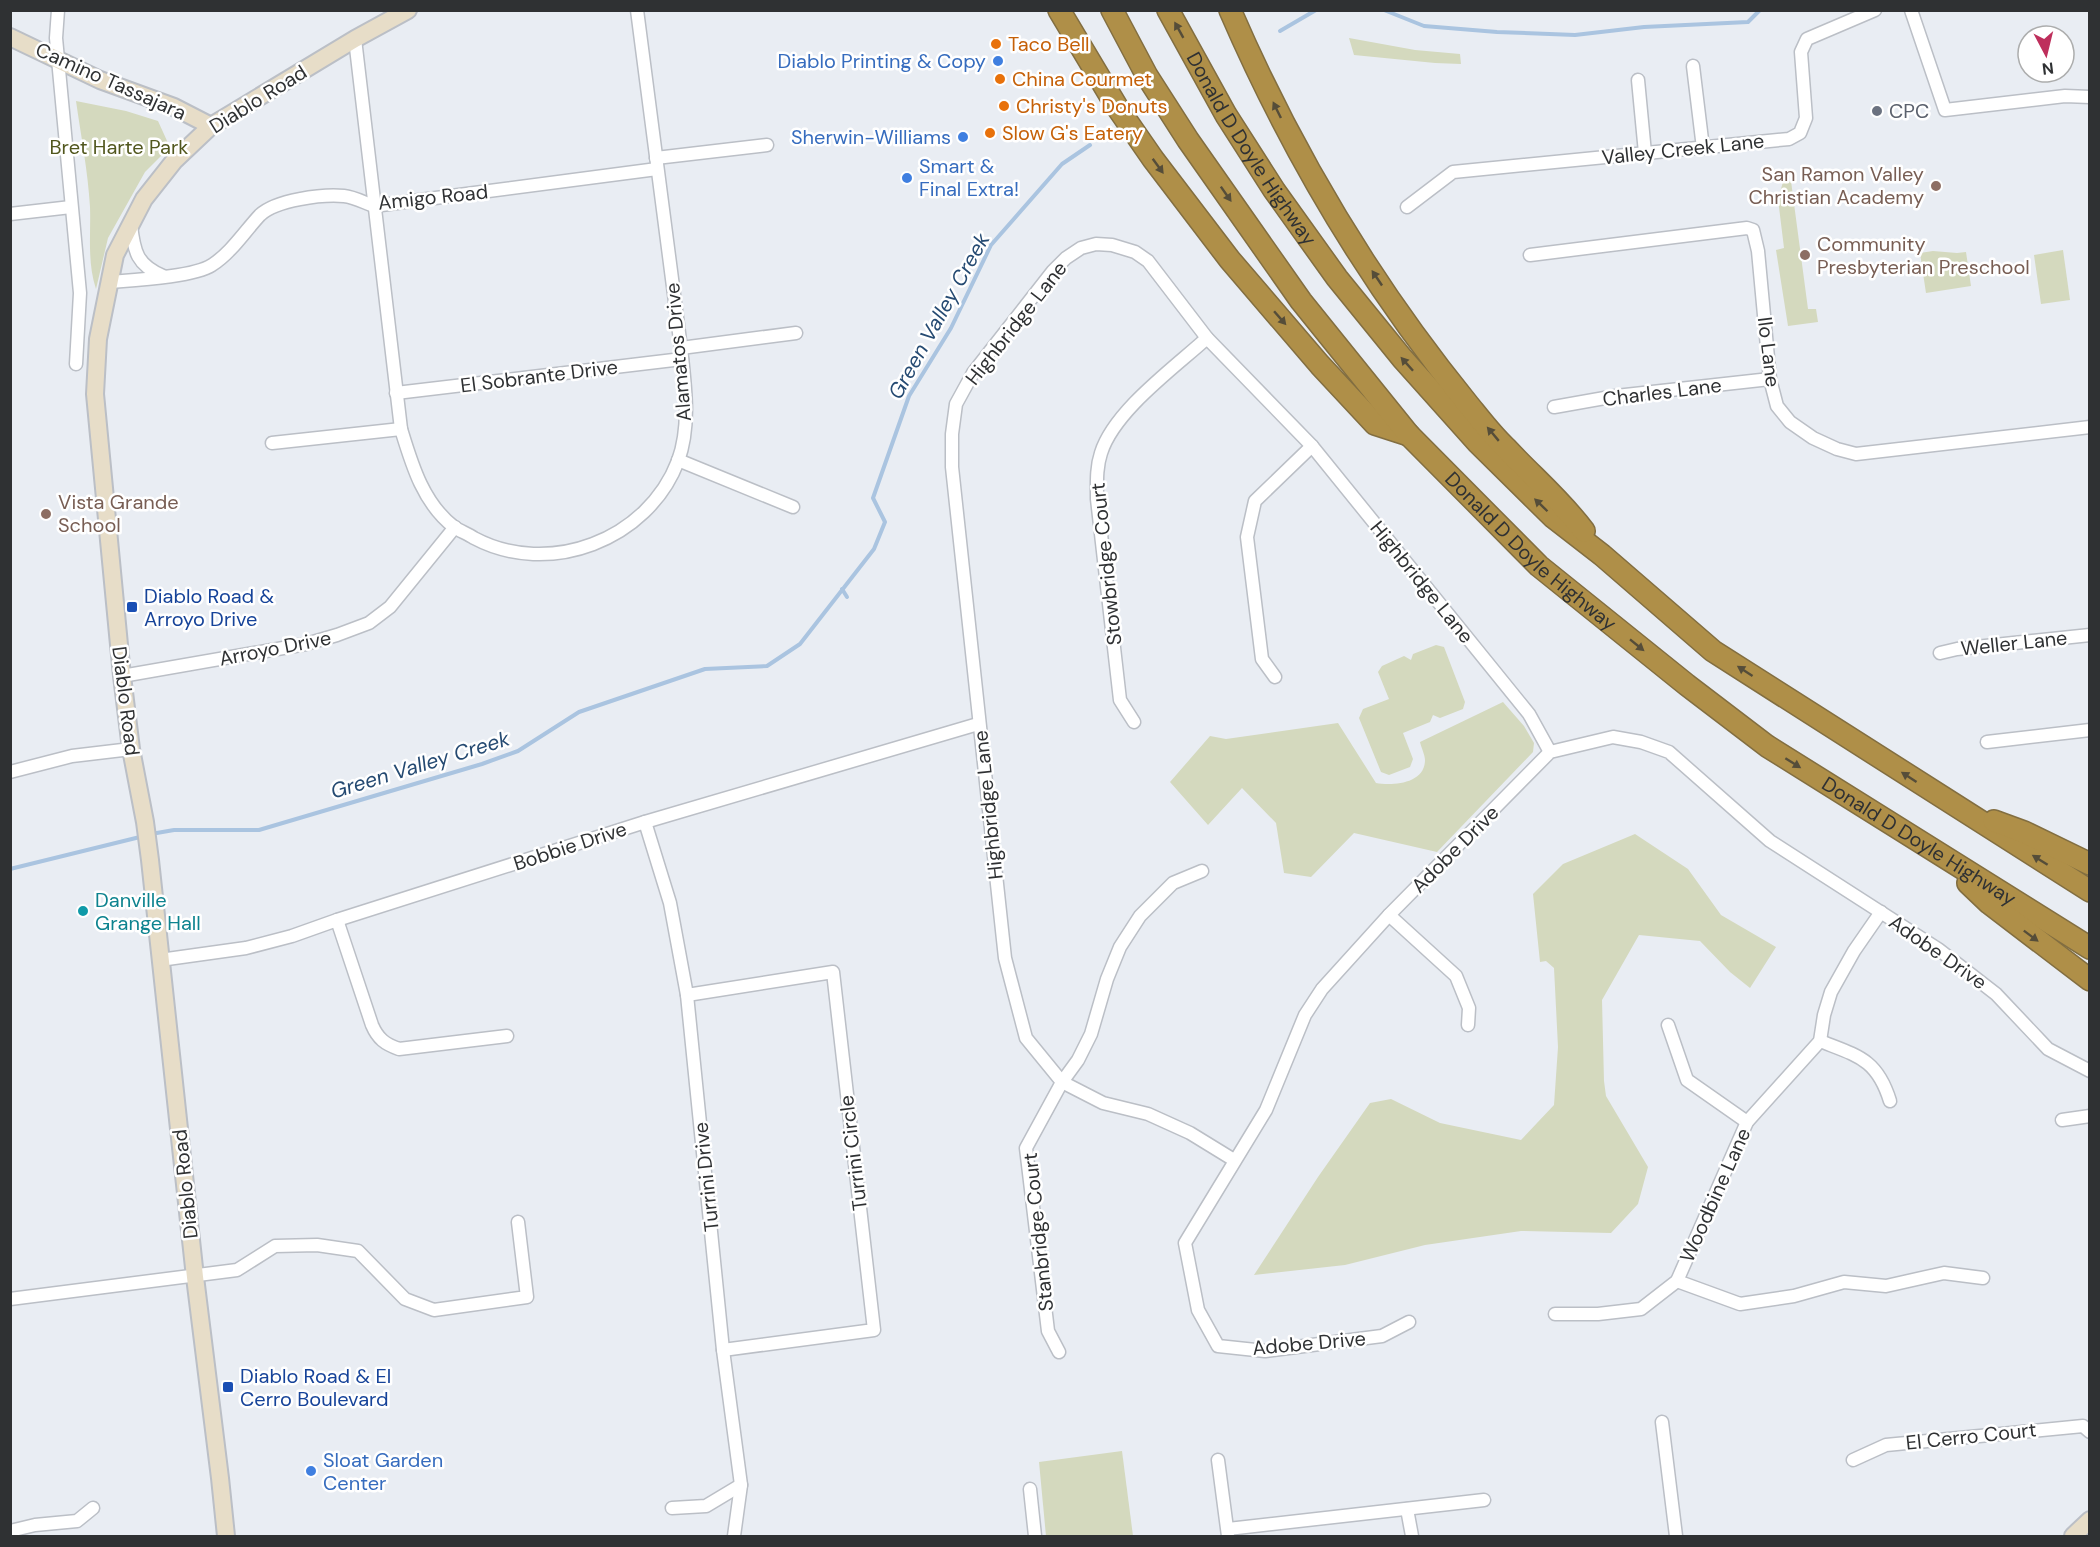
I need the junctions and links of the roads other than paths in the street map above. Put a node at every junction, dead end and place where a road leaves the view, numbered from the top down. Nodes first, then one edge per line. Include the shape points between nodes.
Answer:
1 (58, 10) edge
2 (408, 10) edge
3 (637, 10) edge
4 (1059, 10) edge
5 (1113, 10) edge
6 (1168, 10) edge
7 (1230, 10) edge
8 (1875, 10) edge
9 (1911, 10) edge
10 (10, 37) edge
11 (355, 39) junction
12 (60, 60) junction
13 (1693, 66) dead end
14 (1638, 80) dead end
15 (2090, 97) edge
16 (211, 126) junction
17 (767, 146) dead end
18 (1702, 147) junction
19 (1645, 153) junction
20 (656, 164) junction
21 (374, 206) junction
22 (71, 207) junction
23 (1407, 207) dead end
24 (10, 214) edge
25 (131, 225) junction
26 (1530, 255) dead end
27 (163, 276) junction
28 (109, 282) junction
29 (796, 333) dead end
30 (1207, 338) junction
31 (681, 353) junction
32 (76, 363) dead end
33 (1770, 379) junction
34 (396, 393) junction
35 (1554, 407) dead end
36 (2090, 427) edge
37 (401, 429) junction
38 (1409, 435) junction
39 (272, 443) dead end
40 (1311, 447) junction
41 (678, 460) junction
42 (793, 507) dead end
43 (455, 527) junction
44 (1602, 555) junction
45 (2090, 635) edge
46 (1940, 653) dead end
47 (122, 676) junction
48 (1275, 677) dead end
49 (1134, 722) dead end
50 (978, 723) junction
51 (2090, 730) edge
52 (1987, 742) dead end
53 (131, 749) junction
54 (1550, 752) junction
55 (10, 772) edge
56 (1959, 808) junction
57 (645, 822) junction
58 (1940, 856) junction
59 (2090, 864) edge
60 (1202, 871) dead end
61 (2090, 891) edge
62 (1881, 912) junction
63 (1389, 915) junction
64 (337, 920) junction
65 (2090, 948) edge
66 (160, 960) junction
67 (2090, 980) edge
68 (687, 995) junction
69 (1468, 1025) dead end
70 (1668, 1025) dead end
71 (507, 1036) dead end
72 (1820, 1041) junction
73 (2090, 1071) edge
74 (1062, 1082) junction
75 (1890, 1101) dead end
76 (2090, 1116) edge
77 (2062, 1120) dead end
78 (1747, 1122) junction
79 (1234, 1160) junction
80 (518, 1222) dead end
81 (195, 1277) junction
82 (1983, 1278) dead end
83 (1677, 1281) junction
84 (10, 1299) edge
85 (1555, 1314) dead end
86 (1409, 1322) dead end
87 (723, 1350) junction
88 (1059, 1352) dead end
89 (1662, 1422) dead end
90 (2090, 1432) edge
91 (1218, 1460) dead end
92 (1853, 1460) dead end
93 (741, 1485) junction
94 (1030, 1489) dead end
95 (1484, 1500) dead end
96 (93, 1508) dead end
97 (672, 1508) dead end
98 (1407, 1509) junction
99 (2090, 1520) edge
100 (10, 1531) edge
101 (1228, 1533) edge
102 (226, 1536) edge
103 (734, 1536) edge
104 (1035, 1536) edge
105 (1412, 1536) edge
106 (1676, 1536) edge
107 (2073, 1536) edge

1 - 12 street via 56,38
2 - 11 street, Diablo Road
3 - 20 street, Alamatos Drive
4 -> 38 highway via 1123,116 1230,260 1375,424
5 -> 38 highway, Donald D Doyle Highway via 1147,76 1188,140 1301,301
44 -> 6 highway, Donald D Doyle Highway via 1553,517 1478,443 1337,278 1226,115
44 -> 7 highway via 1571,513 1503,446 1431,358 1306,165
8 - 18 street, Valley Creek Lane via 1807,39 1801,52 1806,118 1800,132 1789,139
9 - 15 street via 1945,110 2065,96
10 - 12 street, Camino Tassajara
11 - 16 street, Diablo Road
11 - 21 street, Alamatos Drive
12 - 16 street, Camino Tassajara
12 - 22 street
13 - 18 street
14 - 19 street
16 - 25 street, Diablo Road via 174,161 144,199
17 - 20 street, Amigo Road
18 - 19 street, Valley Creek Lane
19 - 23 street, Valley Creek Lane via 1453,172
20 - 21 street, Amigo Road
20 - 31 street, Alamatos Drive
21 - 27 street, Amigo Road via 344,196 283,203 262,213 212,266
21 - 34 street, Alamatos Drive
22 - 24 street
22 - 32 street via 80,293
25 - 27 street via 142,263
25 - 28 street, Diablo Road via 115,255
26 - 33 street, Ilo Lane via 1753,230
27 - 28 street, Amigo Road
28 - 47 street, Diablo Road via 98,339 95,394
29 - 31 street, El Sobrante Drive
30 - 40 street, Highbridge Lane
30 - 49 street, Stowbridge Court via 1124,412 1107,437 1096,474 1120,700
30 - 50 street, Highbridge Lane via 1148,261 1124,248 1096,244 1073,252 1053,271 973,373 956,404 952,467
31 - 34 street, El Sobrante Drive
31 - 41 street, Alamatos Drive via 685,432
33 - 35 street, Charles Lane
33 - 36 street, Ilo Lane via 1777,405 1790,422 1813,438 1856,454
34 - 37 street, Alamatos Drive
37 - 39 street
37 - 43 street, Alamatos Drive via 415,475 435,508
38 -> 58 highway, Donald D Doyle Highway via 1539,566 1687,685 1767,746
40 - 48 street via 1255,501 1247,537 1262,658
40 - 54 street, Highbridge Lane via 1529,714
41 - 42 street
41 - 43 street, Alamatos Drive via 653,503 614,535 588,547 540,555 509,551 485,544
43 - 47 street, Arroyo Drive via 390,607 369,623 306,644
56 -> 44 highway, Donald D Doyle Highway via 1713,651
45 - 46 street, Weller Lane
47 - 53 street, Diablo Road
50 - 57 street, Bobbie Drive
50 - 74 street, Highbridge Lane via 1005,958 1026,1038
51 - 52 street
53 - 55 street via 72,756
53 - 66 street, Diablo Road via 145,822
54 - 62 street, Adobe Drive via 1613,737 1669,752 1770,841
54 - 63 street, Adobe Drive
56 - 59 highway via 2024,832
61 -> 56 highway, Donald D Doyle Highway
57 - 64 street, Bobbie Drive
57 - 68 street, Turrini Drive via 670,903
58 - 65 highway, Donald D Doyle Highway
58 -> 67 highway via 1989,903
60 - 74 street, Stanbridge Court via 1173,883 1140,916 1120,947 1091,1034
62 - 72 street via 1831,992
62 - 73 street, Adobe Drive via 1996,994 2048,1049
63 - 69 street via 1456,976 1468,1008
63 - 79 street, Adobe Drive via 1322,989 1305,1016 1266,1110
64 - 66 street, Bobbie Drive via 246,948
64 - 71 street via 372,1025 385,1044 399,1049
66 - 81 street, Diablo Road
68 - 87 street, Turrini Drive
68 - 87 street, Turrini Circle via 833,972 874,1330
70 - 78 street via 1687,1080
72 - 75 street via 1868,1062 1885,1086
72 - 78 street, Woodbine Lane
74 - 79 street, Highbridge Lane via 1103,1103 1148,1114 1190,1133
74 - 88 street, Stanbridge Court via 1026,1148 1048,1331
76 - 77 street
78 - 83 street, Woodbine Lane
79 - 86 street, Adobe Drive via 1185,1242 1198,1310 1218,1346 1265,1351 1382,1336
80 - 81 street via 527,1297 434,1310 405,1299 358,1251 317,1245 275,1246 237,1270
81 - 84 street
81 - 102 street, Diablo Road
82 - 83 street via 1944,1273 1886,1286 1844,1282 1794,1296 1740,1304
83 - 85 street, Woodbine Lane via 1641,1309
87 - 93 street, Turrini Drive
89 - 106 street
90 - 92 street, El Cerro Court via 2083,1426 1909,1442 1886,1445
91 - 101 street
93 - 97 street via 706,1506
93 - 103 street, Turrini Drive
94 - 104 street
95 - 98 street
96 - 100 street via 77,1521
98 - 101 street
98 - 105 street
99 - 107 street

